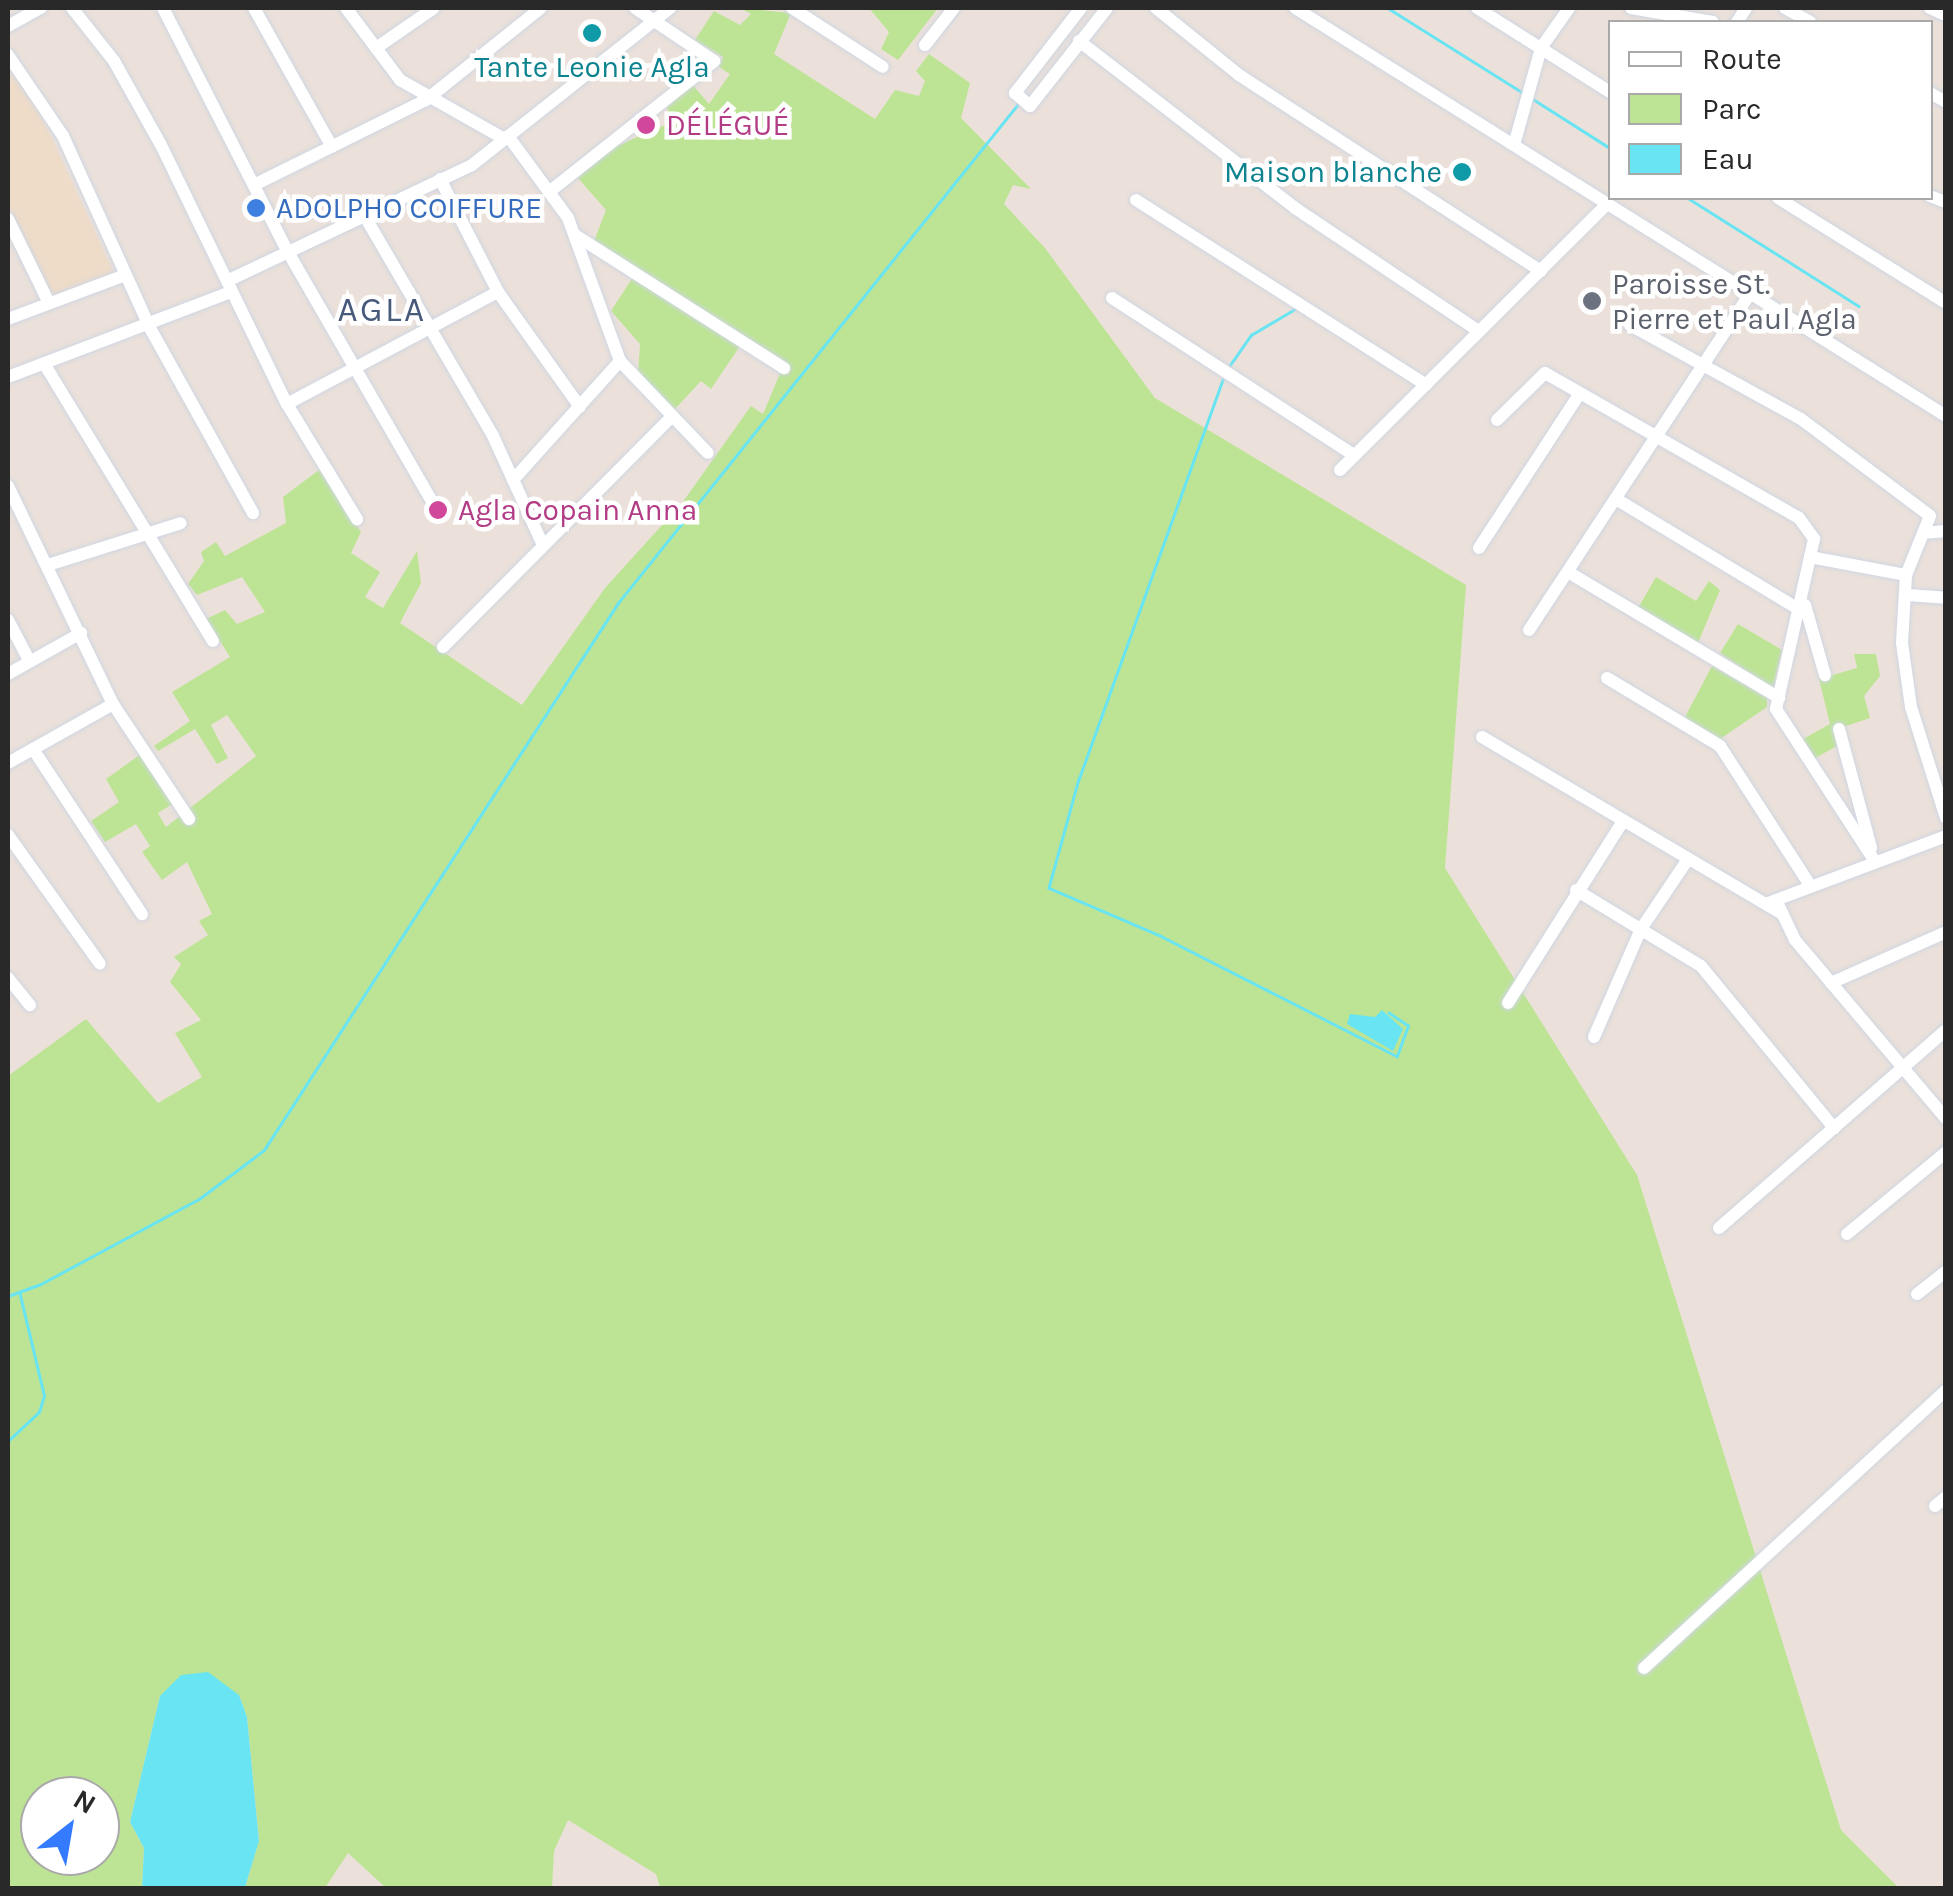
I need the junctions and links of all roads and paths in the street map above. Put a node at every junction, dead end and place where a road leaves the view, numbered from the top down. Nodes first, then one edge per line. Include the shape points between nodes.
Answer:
1 (41, 8) edge
2 (72, 8) edge
3 (164, 8) edge
4 (254, 8) edge
5 (346, 8) edge
6 (434, 8) edge
7 (541, 8) edge
8 (635, 8) edge
9 (670, 8) edge
10 (792, 8) edge
11 (954, 8) edge
12 (1081, 8) edge
13 (1107, 8) edge
14 (1156, 8) edge
15 (1296, 8) edge
16 (1476, 8) edge
17 (1568, 8) edge
18 (1631, 8) edge
19 (1930, 8) edge
20 (1946, 14) edge
21 (650, 19) junction
22 (1701, 20) edge
23 (8, 26) edge
24 (1079, 42) junction
25 (925, 45) dead end
26 (376, 48) junction
27 (1541, 48) junction
28 (8, 55) edge
29 (883, 67) dead end
30 (1608, 91) edge
31 (426, 100) junction
32 (506, 137) junction
33 (1514, 145) junction
34 (332, 146) junction
35 (440, 179) junction
36 (258, 183) junction
37 (549, 192) junction
38 (1136, 200) dead end
39 (1781, 200) edge
40 (1607, 204) junction
41 (364, 215) junction
42 (10, 226) edge
43 (574, 234) junction
44 (288, 252) junction
45 (1541, 271) junction
46 (124, 275) junction
47 (229, 286) junction
48 (498, 292) junction
49 (1750, 294) junction
50 (1112, 298) dead end
51 (49, 303) junction
52 (1946, 303) edge
53 (8, 319) edge
54 (1630, 325) dead end
55 (150, 328) junction
56 (1479, 331) junction
57 (429, 332) junction
58 (620, 361) junction
59 (1705, 362) junction
60 (45, 365) junction
61 (356, 368) junction
62 (784, 368) dead end
63 (8, 377) edge
64 (1426, 385) junction
65 (1580, 394) junction
66 (287, 404) junction
67 (580, 407) junction
68 (672, 416) junction
69 (1946, 416) edge
70 (1497, 420) dead end
71 (1654, 438) junction
72 (708, 454) dead end
73 (1354, 455) junction
74 (1340, 470) dead end
75 (513, 480) junction
76 (8, 486) edge
77 (430, 498) dead end
78 (1616, 498) junction
79 (252, 514) dead end
80 (357, 519) dead end
81 (181, 523) dead end
82 (1946, 531) edge
83 (1924, 533) junction
84 (148, 534) junction
85 (542, 543) junction
86 (1479, 548) dead end
87 (1810, 557) junction
88 (48, 565) junction
89 (1568, 572) junction
90 (1906, 576) junction
91 (1908, 595) junction
92 (1946, 598) edge
93 (1802, 605) junction
94 (8, 620) edge
95 (1529, 630) dead end
96 (82, 633) junction
97 (213, 641) dead end
98 (442, 647) dead end
99 (29, 660) junction
100 (8, 674) edge
101 (1824, 675) dead end
102 (1607, 678) dead end
103 (1779, 698) junction
104 (113, 704) junction
105 (1839, 729) dead end
106 (1482, 737) dead end
107 (33, 748) junction
108 (1946, 760) edge
109 (8, 763) edge
110 (1928, 764) junction
111 (1946, 818) edge
112 (189, 819) dead end
113 (1622, 823) junction
114 (8, 835) edge
115 (1946, 836) edge
116 (1874, 860) junction
117 (1686, 862) junction
118 (1810, 884) junction
119 (1576, 890) junction
120 (1771, 902) junction
121 (142, 914) dead end
122 (1641, 929) junction
123 (1946, 932) edge
124 (100, 964) dead end
125 (8, 978) edge
126 (1831, 984) junction
127 (1508, 1002) dead end
128 (30, 1005) dead end
129 (1946, 1030) edge
130 (1594, 1037) dead end
131 (1902, 1068) junction
132 (1946, 1118) edge
133 (1834, 1128) junction
134 (1946, 1152) edge
135 (1719, 1228) dead end
136 (1847, 1234) dead end
137 (1946, 1271) edge
138 (1917, 1294) dead end
139 (1946, 1390) edge
140 (1644, 1668) dead end

1 - 23 street
2 - 47 street via 114,61
3 - 36 street
4 - 34 street
5 - 26 street
6 - 26 street
7 - 31 street
8 - 21 street
9 - 21 street
10 - 29 street
11 - 25 street
12 - 24 street via 1014,93 1030,106
13 - 24 street
14 - 45 street via 1240,76
15 - 33 street
16 - 27 street
17 - 27 street
18 - 22 street
19 - 20 street
21 - 32 street
21 - 37 street via 714,61
24 - 56 street via 1295,208
26 - 31 street
27 - 30 street
27 - 33 street
28 - 46 street via 62,136
31 - 32 street
31 - 34 street
32 - 35 street
32 - 37 street
33 - 40 street
34 - 36 street
35 - 41 street
35 - 48 street
36 - 44 street
37 - 43 street
38 - 64 street
39 - 52 street
40 - 45 street
40 - 49 street
41 - 44 street
41 - 57 street
42 - 51 street
43 - 58 street
43 - 62 street
44 - 47 street
44 - 61 street
45 - 56 street
46 - 51 street
46 - 55 street
47 - 55 street
47 - 66 street
48 - 57 street
48 - 67 street
49 - 59 street
49 - 69 street
50 - 73 street
51 - 53 street
54 - 59 street
55 - 60 street
55 - 79 street
56 - 64 street
57 - 61 street
57 - 75 street
58 - 67 street
58 - 68 street
59 - 71 street
59 - 83 street via 1802,419 1926,511 1932,522
60 - 63 street
60 - 84 street
61 - 66 street
61 - 77 street
64 - 73 street
65 - 70 street via 1544,372
65 - 71 street
65 - 86 street
66 - 80 street
67 - 75 street
68 - 72 street
68 - 85 street
71 - 78 street
71 - 87 street via 1799,518 1814,539
73 - 74 street
75 - 85 street
76 - 88 street
78 - 89 street
78 - 93 street
81 - 84 street
82 - 83 street
83 - 90 street
84 - 88 street
84 - 97 street
85 - 98 street
87 - 90 street
87 - 93 street
88 - 96 street
89 - 95 street
89 - 103 street
90 - 91 street
91 - 92 street
91 - 110 street via 1904,680
93 - 101 street
93 - 103 street
94 - 99 street
96 - 99 street
96 - 104 street
99 - 100 street
102 - 118 street via 1720,746
103 - 116 street via 1776,708
104 - 107 street
104 - 112 street
105 - 116 street
106 - 113 street
107 - 109 street
107 - 121 street
108 - 110 street
110 - 111 street
113 - 117 street
113 - 119 street
114 - 124 street
115 - 116 street
116 - 118 street
117 - 120 street
117 - 122 street
118 - 120 street
119 - 122 street
119 - 127 street
120 - 126 street
122 - 130 street
122 - 133 street via 1701,966
123 - 126 street
125 - 128 street
126 - 131 street
129 - 131 street
131 - 132 street
131 - 133 street
133 - 135 street
134 - 136 street
137 - 138 street
139 - 140 street

